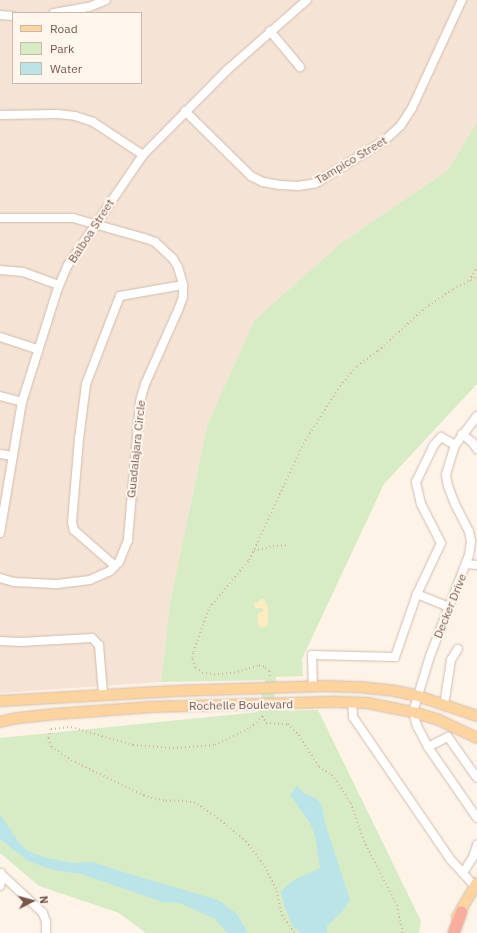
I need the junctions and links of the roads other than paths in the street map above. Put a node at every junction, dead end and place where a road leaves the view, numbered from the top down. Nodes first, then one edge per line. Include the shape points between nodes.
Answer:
1 (106, 0) edge
2 (307, 0) edge
3 (462, 0) edge
4 (60, 12) edge
5 (0, 16) edge
6 (12, 16) edge
7 (270, 31) junction
8 (300, 67) dead end
9 (185, 111) junction
10 (0, 115) edge
11 (143, 155) junction
12 (0, 218) edge
13 (95, 223) junction
14 (0, 270) edge
15 (59, 285) junction
16 (183, 285) junction
17 (0, 337) edge
18 (38, 349) junction
19 (0, 396) edge
20 (22, 402) junction
21 (477, 416) edge
22 (462, 434) junction
23 (455, 445) junction
24 (477, 450) edge
25 (0, 454) edge
26 (13, 456) junction
27 (2, 512) edge
28 (0, 533) edge
29 (467, 564) junction
30 (477, 565) edge
31 (115, 566) junction
32 (0, 578) edge
33 (417, 594) junction
34 (449, 607) junction
35 (0, 641) edge
36 (458, 649) dead end
37 (313, 686) junction
38 (103, 694) junction
39 (418, 696) junction
40 (0, 701) edge
41 (352, 702) junction
42 (444, 704) junction
43 (413, 712) junction
44 (477, 716) edge
45 (0, 722) edge
46 (477, 738) edge
47 (428, 747) junction
48 (477, 778) edge
49 (477, 818) edge
50 (477, 845) edge
51 (463, 873) junction
52 (1, 874) edge
53 (476, 885) edge
54 (0, 886) edge
55 (461, 911) junction
56 (46, 933) edge
57 (448, 933) edge
58 (453, 933) edge

1 - 4 street via 88,7
2 - 7 street, Balboa Street
3 - 9 street, Tampico Street via 412,108 401,125 384,141 316,183 280,185 263,182 251,176
5 - 6 street
7 - 8 street
7 - 9 street, Balboa Street
9 - 11 street, Balboa Street
10 - 11 street via 74,116 93,122
11 - 13 street, Balboa Street
12 - 13 street, Guadalajara Circle via 64,217
13 - 15 street, Balboa Street via 68,265
13 - 16 street, Guadalajara Circle via 155,242 173,258
14 - 15 street via 23,272
15 - 18 street, Balboa Street
16 - 31 street, Guadalajara Circle via 183,297 179,308 145,384 140,402 128,540
16 - 31 street via 120,296 86,384 72,522 74,530
17 - 18 street
18 - 20 street, Balboa Street
19 - 20 street
20 - 26 street, Balboa Street
21 - 22 street, Decker Drive
22 - 23 street, Decker Drive
22 - 24 street
23 - 29 street, Decker Drive via 446,475 448,486 469,531 471,548
23 - 33 street via 441,437 434,445 416,482 421,504 441,543
25 - 26 street
26 - 27 street, Balboa Street
27 - 28 street, Balboa Street
29 - 30 street
29 - 34 street, Decker Drive
31 - 32 street via 90,580 55,584 14,582
33 - 34 street
33 - 37 street via 395,657 312,655
34 - 39 street, Decker Drive
35 - 38 street via 92,638 99,645
36 - 42 street via 451,660
37 - 38 main road, Rochelle Boulevard
37 - 39 main road, Rochelle Boulevard via 359,687
38 - 40 main road, Rochelle Boulevard
39 - 42 main road, Rochelle Boulevard
39 - 43 street, Decker Drive
41 - 43 main road, Rochelle Boulevard
41 - 45 main road, Rochelle Boulevard via 152,708 56,714
41 - 51 street via 353,717 446,853
42 - 44 main road, Rochelle Boulevard
43 - 46 main road, Rochelle Boulevard via 439,720
43 - 47 street
47 - 48 street via 448,737
47 - 49 street
50 - 51 street
51 - 53 street
52 - 54 street
52 - 56 street via 43,913
53 - 55 main road
55 - 57 main road
55 - 58 highway

